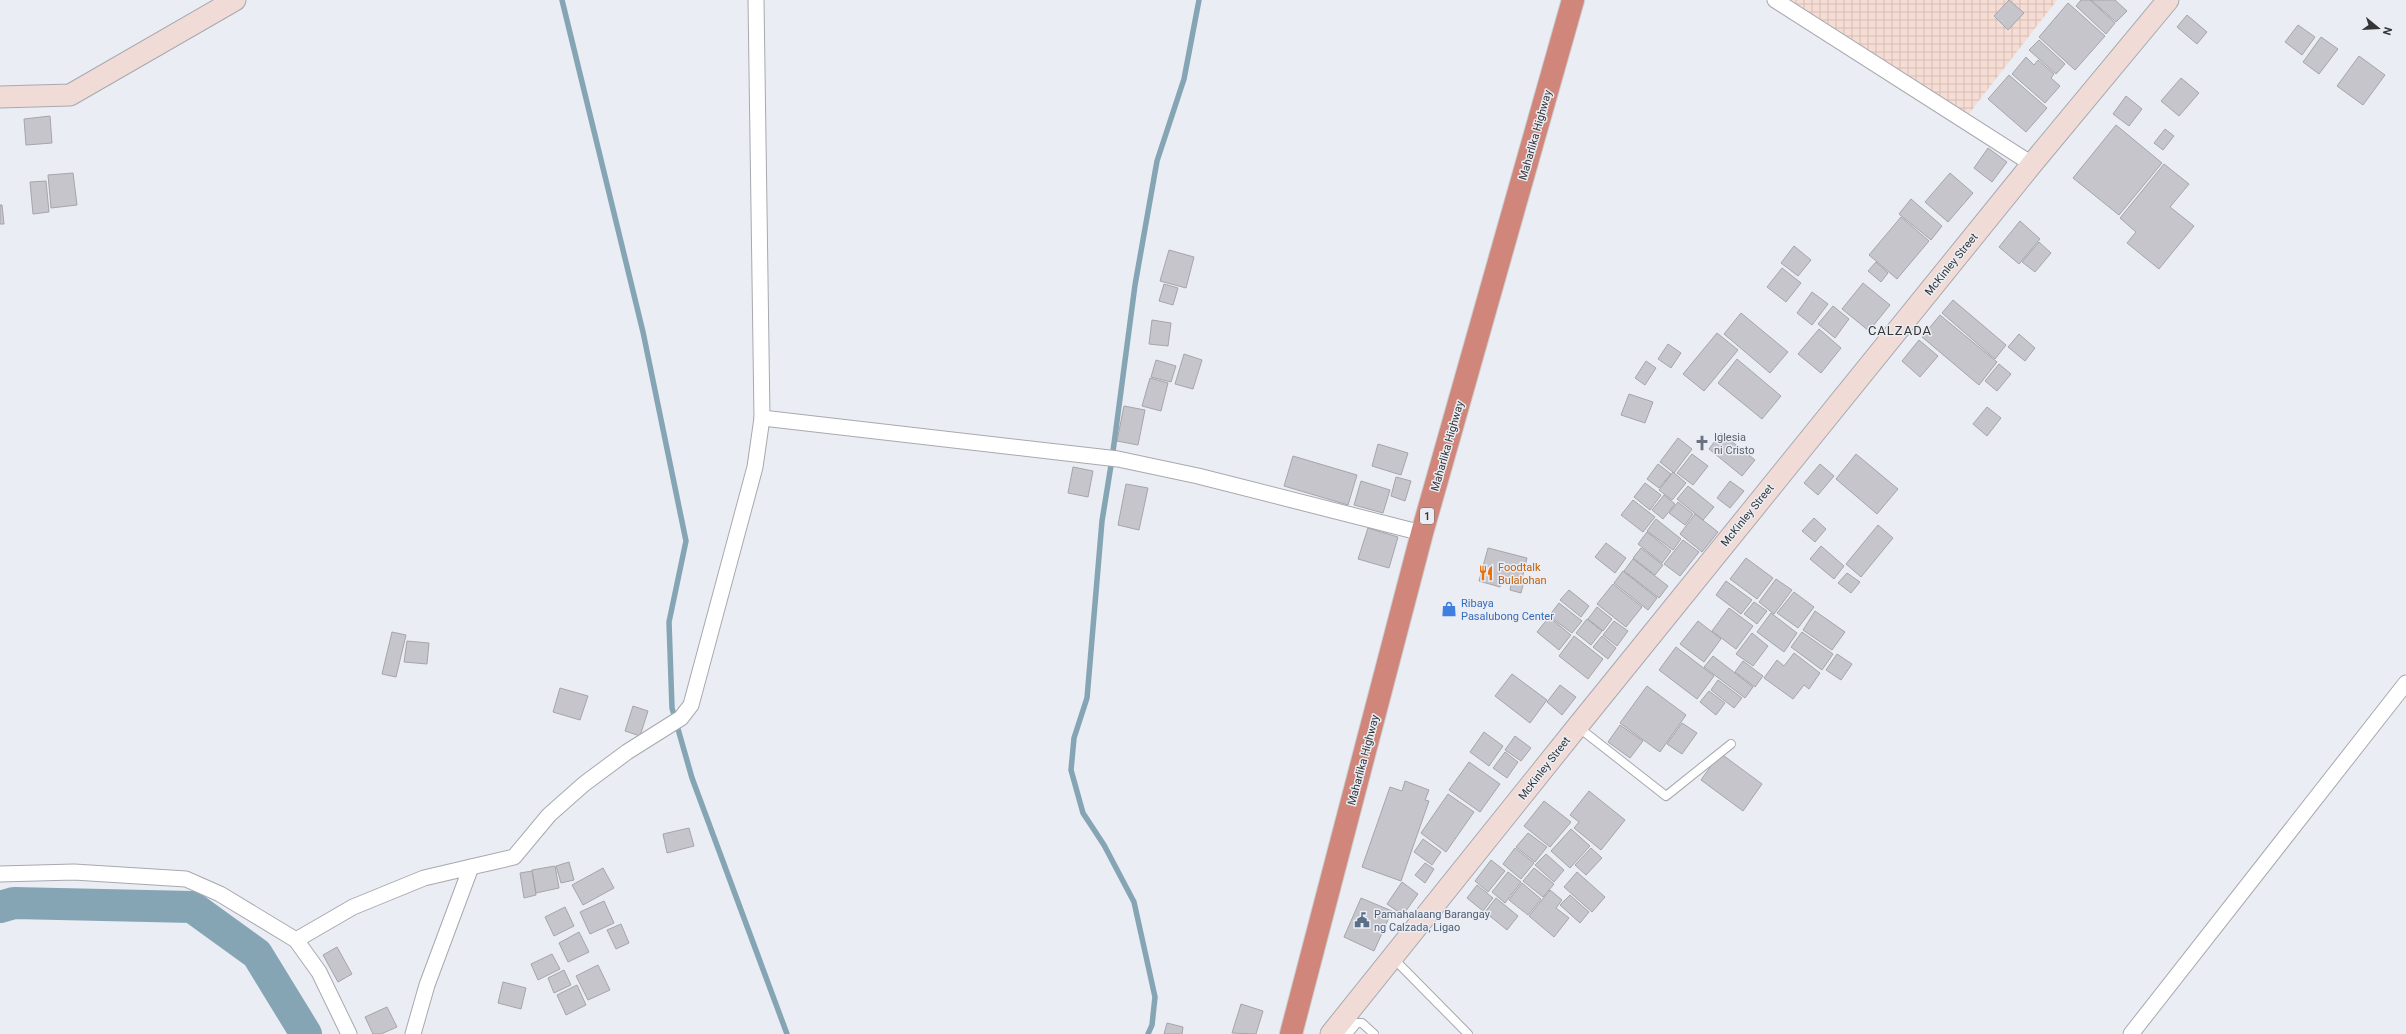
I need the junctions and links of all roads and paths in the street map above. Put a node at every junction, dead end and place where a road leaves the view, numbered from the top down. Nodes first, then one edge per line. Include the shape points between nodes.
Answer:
1 (235, 0) edge
2 (756, 0) edge
3 (1573, 0) edge
4 (1775, 0) edge
5 (2168, 0) edge
6 (0, 97) edge
7 (2032, 164) junction
8 (762, 418) junction
9 (1422, 533) junction
10 (2406, 683) edge
11 (1577, 726) junction
12 (1731, 744) dead end
13 (471, 867) junction
14 (0, 874) edge
15 (296, 940) junction
16 (1393, 958) junction
17 (1296, 1030) edge
18 (349, 1034) edge
19 (413, 1034) edge
20 (1331, 1034) edge
21 (1348, 1034) edge
22 (1374, 1034) edge
23 (1468, 1034) edge
24 (2131, 1034) edge

1 - 6 main road via 70,95
2 - 8 street
3 - 9 highway, Maharlika Highway / 1
4 - 7 street
5 - 7 main road, McKinley Street
7 - 11 main road, McKinley Street
8 - 9 street via 1118,459 1198,476
8 - 13 street via 755,467 691,705 681,718 627,752 584,784 549,815 514,857
9 - 17 highway, Maharlika Highway / 1
10 - 24 street
11 - 12 lane via 1666,796
11 - 16 main road, McKinley Street
13 - 15 street via 424,878 353,907
13 - 19 street via 427,985
14 - 15 street via 74,872 186,879 220,894
15 - 18 street via 319,972
16 - 20 main road, McKinley Street
16 - 23 lane
21 - 22 lane via 1357,1023 1362,1023

